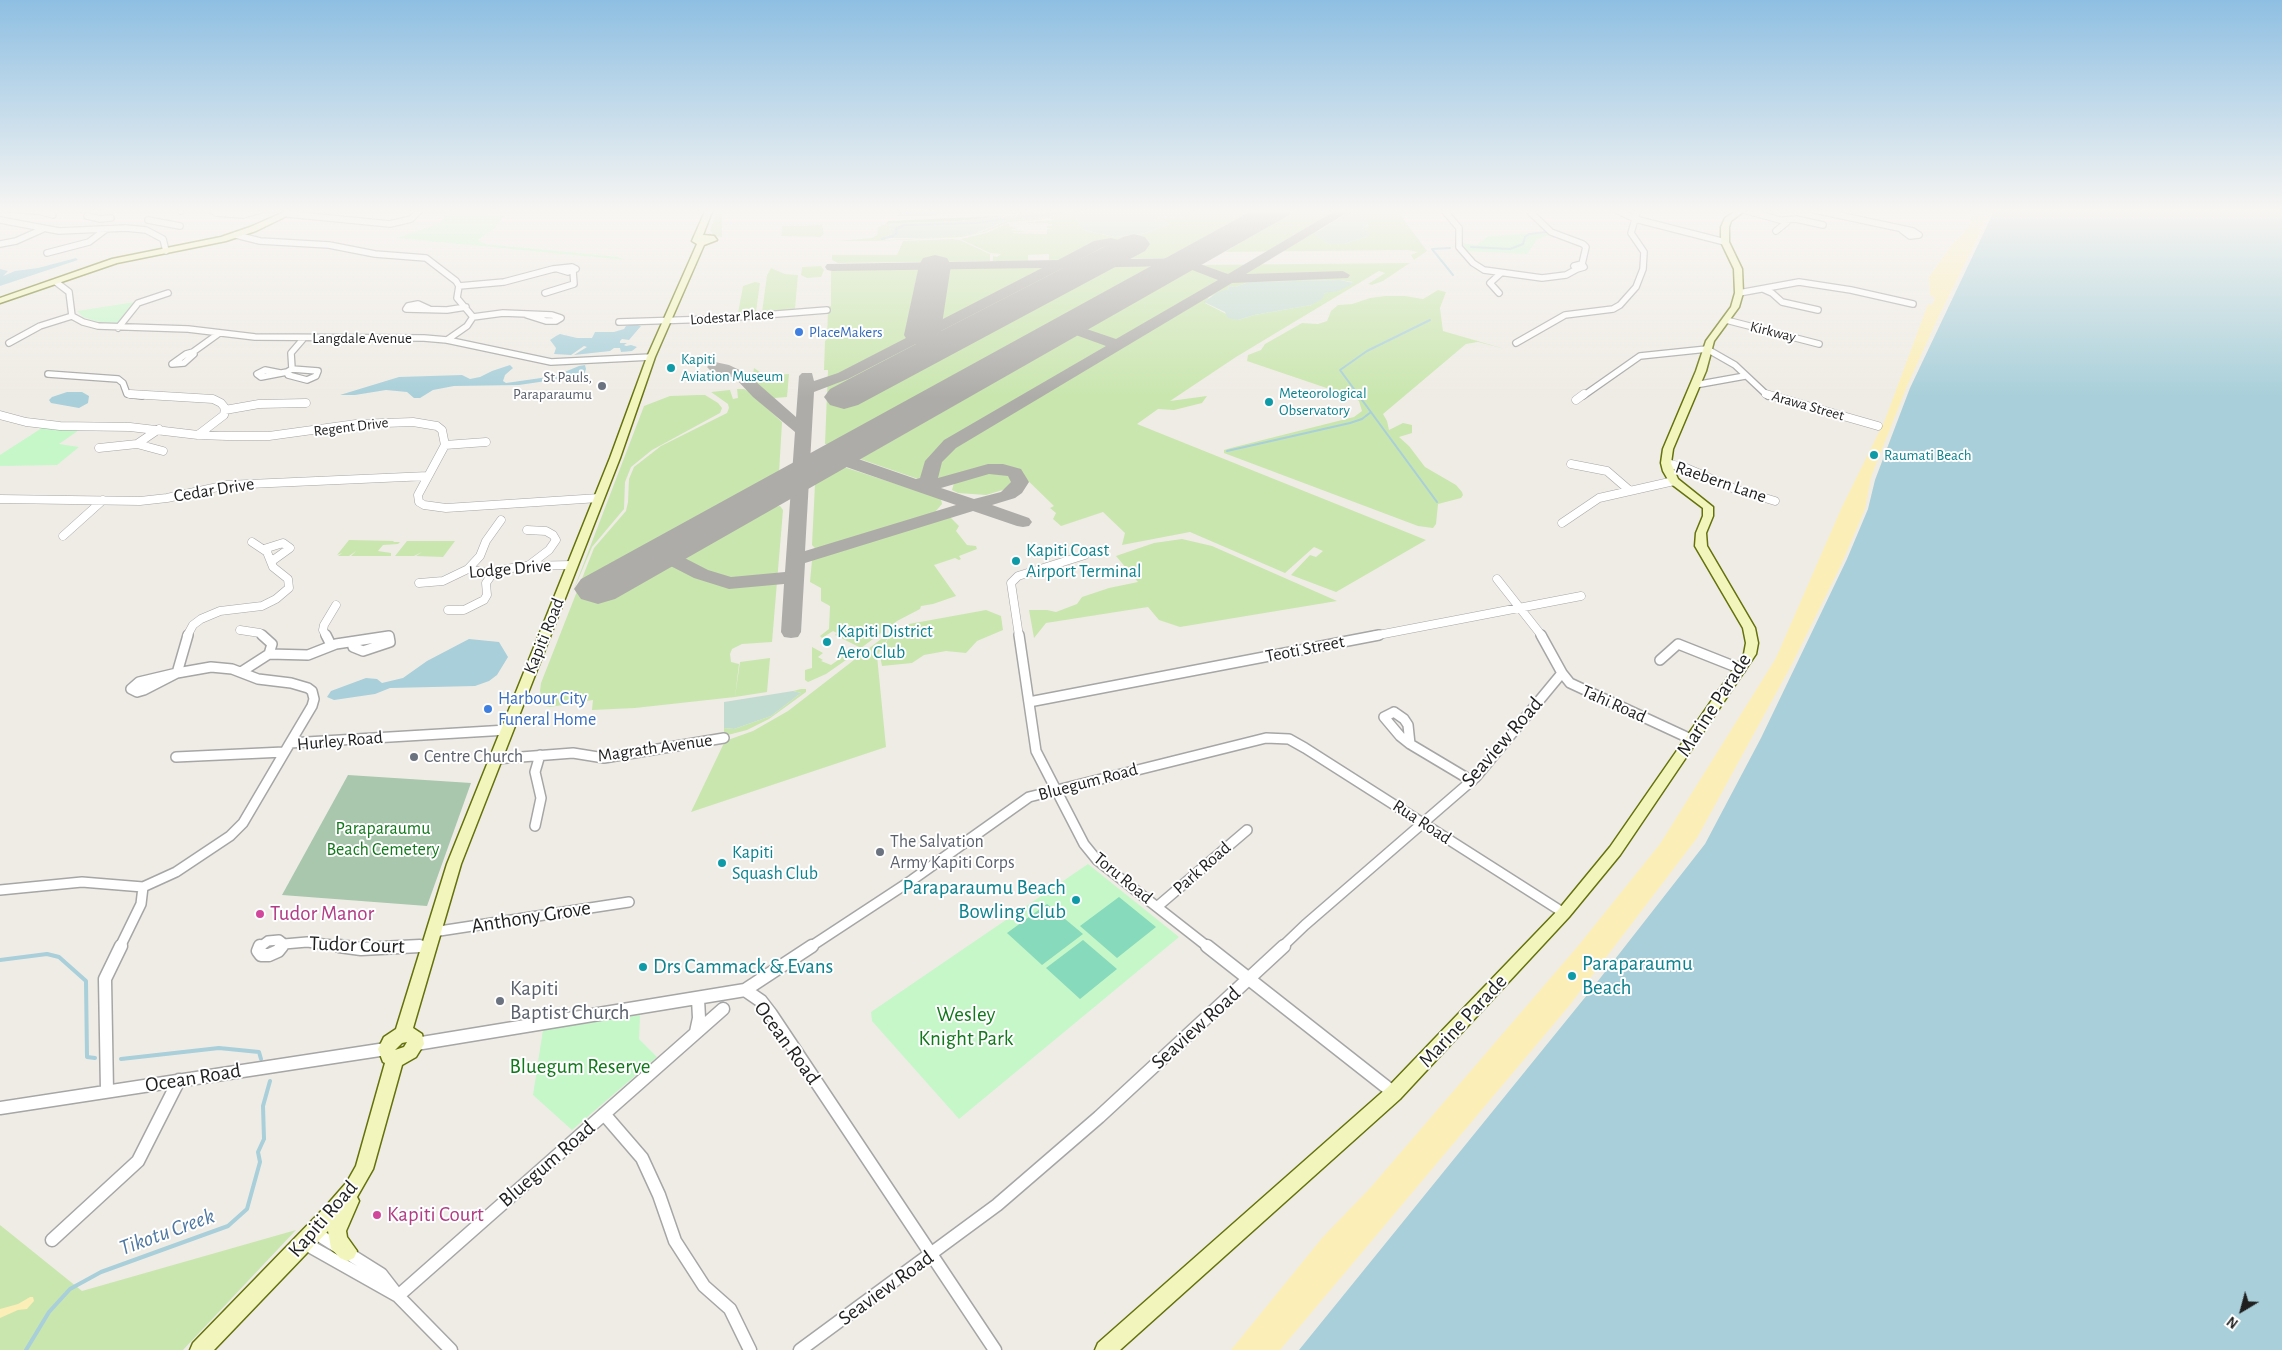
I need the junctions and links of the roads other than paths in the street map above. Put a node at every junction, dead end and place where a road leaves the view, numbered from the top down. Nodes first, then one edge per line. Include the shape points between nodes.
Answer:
1 (84, 272) edge
2 (443, 272) edge
3 (543, 272) edge
4 (573, 272) edge
5 (689, 272) edge
6 (1495, 272) edge
7 (1571, 272) edge
8 (1643, 272) edge
9 (1737, 272) edge
10 (1501, 273) junction
11 (56, 282) junction
12 (459, 286) junction
13 (1763, 289) junction
14 (1739, 292) junction
15 (168, 293) dead end
16 (545, 293) dead end
17 (1499, 294) dead end
18 (1, 300) edge
19 (1913, 304) dead end
20 (466, 308) junction
21 (429, 309) dead end
22 (827, 310) dead end
23 (1818, 310) dead end
24 (527, 315) dead end
25 (72, 316) junction
26 (472, 317) junction
27 (1726, 320) junction
28 (667, 321) junction
29 (619, 322) dead end
30 (118, 328) junction
31 (218, 334) junction
32 (304, 338) junction
33 (447, 340) junction
34 (9, 343) dead end
35 (1516, 344) dead end
36 (1819, 344) dead end
37 (1707, 349) junction
38 (193, 352) dead end
39 (651, 357) junction
40 (280, 373) dead end
41 (48, 374) dead end
42 (1745, 376) junction
43 (1695, 385) junction
44 (1576, 400) dead end
45 (306, 403) dead end
46 (225, 410) junction
47 (0, 415) edge
48 (1878, 426) dead end
49 (159, 429) junction
50 (198, 435) junction
51 (486, 442) dead end
52 (137, 444) junction
53 (445, 446) junction
54 (99, 448) dead end
55 (163, 451) dead end
56 (1666, 463) junction
57 (1571, 464) dead end
58 (428, 476) junction
59 (1674, 481) junction
60 (1629, 490) junction
61 (599, 498) junction
62 (0, 499) edge
63 (103, 500) junction
64 (1775, 501) dead end
65 (501, 520) dead end
66 (1562, 523) dead end
67 (527, 530) dead end
68 (63, 536) dead end
69 (252, 542) dead end
70 (264, 549) junction
71 (1085, 555) dead end
72 (272, 561) junction
73 (572, 565) junction
74 (528, 566) junction
75 (468, 569) junction
76 (493, 572) junction
77 (1497, 579) dead end
78 (419, 583) dead end
79 (1581, 596) dead end
80 (336, 605) dead end
81 (1522, 607) junction
82 (448, 610) dead end
83 (240, 630) dead end
84 (352, 643) dead end
85 (331, 645) junction
86 (269, 654) junction
87 (1660, 660) dead end
88 (1741, 670) junction
89 (241, 672) junction
90 (1562, 674) junction
91 (1029, 702) junction
92 (507, 730) junction
93 (724, 738) dead end
94 (1277, 738) joint
95 (1693, 740) junction
96 (1410, 744) dead end
97 (287, 747) junction
98 (540, 756) junction
99 (176, 757) dead end
100 (495, 759) junction
101 (1472, 781) junction
102 (1056, 788) junction
103 (1424, 823) junction
104 (534, 826) dead end
105 (1247, 830) dead end
106 (143, 887) junction
107 (0, 890) edge
108 (629, 902) dead end
109 (1158, 906) junction
110 (1564, 913) junction
111 (433, 932) junction
112 (284, 944) dead end
113 (430, 945) junction
114 (1249, 980) junction
115 (744, 990) junction
116 (698, 999) junction
117 (723, 1008) dead end
118 (696, 1032) junction
119 (409, 1039) junction
120 (390, 1054) junction
121 (179, 1080) junction
122 (107, 1091) junction
123 (1394, 1093) junction
124 (0, 1108) edge
125 (604, 1114) junction
126 (356, 1184) junction
127 (309, 1237) junction
128 (52, 1240) dead end
129 (347, 1251) junction
130 (930, 1255) junction
131 (398, 1296) junction
132 (200, 1350) edge
133 (451, 1350) edge
134 (750, 1350) edge
135 (800, 1350) edge
136 (995, 1350) edge
137 (1104, 1350) edge

1 - 11 main road
2 - 12 street
3 - 12 street via 504,282
4 - 16 street via 574,284
5 - 28 main road, Kapiti Road
6 - 10 street
7 - 10 street via 1546,278
8 - 35 street via 1636,287 1618,308 1565,315
9 - 14 main road
10 - 17 street via 1490,283
11 - 18 main road
11 - 25 street via 69,292
12 - 20 street via 457,298
13 - 14 street
13 - 19 street via 1803,283
13 - 23 street via 1782,302
14 - 27 main road
15 - 30 street via 138,303
20 - 21 street
20 - 26 street
22 - 28 street, Lodestar Place
24 - 26 street via 496,313
25 - 30 street, Langdale Avenue via 98,326
25 - 34 street via 40,326
26 - 33 street via 467,326
27 - 36 street, Kirkway
27 - 37 main road
28 - 29 street, Lodestar Place
28 - 39 main road, Kapiti Road
30 - 31 street, Langdale Avenue via 188,329
31 - 32 street, Langdale Avenue
31 - 38 street
32 - 33 street, Langdale Avenue
32 - 40 street via 291,352 290,371
33 - 39 street, Langdale Avenue via 551,362
37 - 42 street, Arawa Street via 1729,360
37 - 43 main road
37 - 44 street via 1640,356
39 - 61 main road, Kapiti Road
41 - 46 street via 118,379 127,394 213,399 224,405
42 - 43 street
42 - 48 street, Arawa Street via 1774,398
43 - 56 main road via 1668,449
45 - 46 street via 259,404
46 - 50 street via 220,419
47 - 49 street, Regent Drive via 60,426
49 - 50 street, Regent Drive
49 - 52 street
50 - 53 street, Regent Drive via 269,436 356,424 413,422 437,426 442,430
51 - 53 street
52 - 54 street
52 - 55 street
53 - 58 street
56 - 59 main road
56 - 64 street, Raebern Lane
57 - 60 street via 1607,471
58 - 61 street via 418,495 419,502 431,507
58 - 63 street, Cedar Drive via 252,483 154,500
59 - 60 street
59 - 88 main road, Marine Parade via 1708,507 1701,546 1751,634 1752,649
60 - 66 street via 1599,498
61 - 73 main road, Kapiti Road
62 - 63 street, Cedar Drive
63 - 68 street
65 - 75 street via 480,556
67 - 74 street via 546,531 556,540 549,550
69 - 70 street
70 - 72 street
70 - 72 street via 283,543 290,548
71 - 91 street, Toru Road via 1018,576 1012,581
72 - 89 street via 273,567 288,578 289,588 262,606 220,612 197,622 188,634 177,673 211,667
73 - 74 street, Lodge Drive
73 - 92 main road, Kapiti Road
74 - 76 street, Lodge Drive
75 - 76 street, Lodge Drive
75 - 78 street, Lodge Drive via 443,581
76 - 82 street via 486,582 484,600 464,610
77 - 81 street, Tahi Road
79 - 81 street, Teoti Street
80 - 85 street via 323,630
81 - 90 street, Tahi Road
81 - 91 street, Teoti Street
83 - 86 street via 260,633 272,644
84 - 85 street
85 - 86 street via 308,655
86 - 89 street
87 - 88 street via 1678,644
88 - 95 main road, Marine Parade
89 - 97 street via 258,679 291,683 312,690 312,706
90 - 95 street, Tahi Road via 1580,690
90 - 101 street, Seaview Road
91 - 102 street, Toru Road via 1036,751
92 - 97 street, Hurley Road
92 - 100 main road, Kapiti Road
93 - 98 street, Magrath Avenue via 604,758 573,753
94 - 102 street, Bluegum Road
94 - 103 street, Rua Road via 1305,748
95 - 110 main road, Marine Parade via 1615,851
96 - 101 street
97 - 99 street, Hurley Road
97 - 106 street via 242,823 230,836 176,872
98 - 100 street, Magrath Avenue
98 - 104 street via 535,772 541,798
100 - 111 main road, Kapiti Road via 454,864
101 - 103 street, Seaview Road
102 - 109 street, Toru Road via 1084,844 1096,860
102 - 115 street, Bluegum Road via 1019,803 917,877
103 - 110 street, Rua Road
103 - 114 street, Seaview Road via 1306,925
105 - 109 street, Park Road
106 - 107 street via 82,882
106 - 122 street via 141,904 105,979
108 - 111 street, Anthony Grove
109 - 114 street, Toru Road
110 - 123 main road, Marine Parade
111 - 113 main road, Kapiti Road
112 - 113 street, Tudor Court via 307,942 361,949
113 - 119 main road, Kapiti Road
114 - 123 street, Toru Road
114 - 130 street, Seaview Road via 1005,1199
115 - 116 street, Ocean Road
115 - 130 street, Ocean Road via 761,1001 771,1014
116 - 118 street
116 - 119 street, Ocean Road
117 - 118 street, Bluegum Road
118 - 125 street, Bluegum Road
119 - 120 main road via 406,1056
120 - 121 street, Ocean Road
120 - 126 main road, Kapiti Road via 369,1153
121 - 122 street, Ocean Road
121 - 128 street via 138,1161
122 - 124 street, Ocean Road
123 - 137 main road, Marine Parade
125 - 131 street, Bluegum Road
125 - 134 street via 642,1158 675,1241 704,1286 730,1309
126 - 127 main road, Kapiti Road
126 - 129 main road via 337,1231 338,1241
127 - 129 street
127 - 131 street
127 - 132 main road, Kapiti Road
129 - 131 street via 381,1274
130 - 135 street, Seaview Road
130 - 136 street, Ocean Road
131 - 133 street

